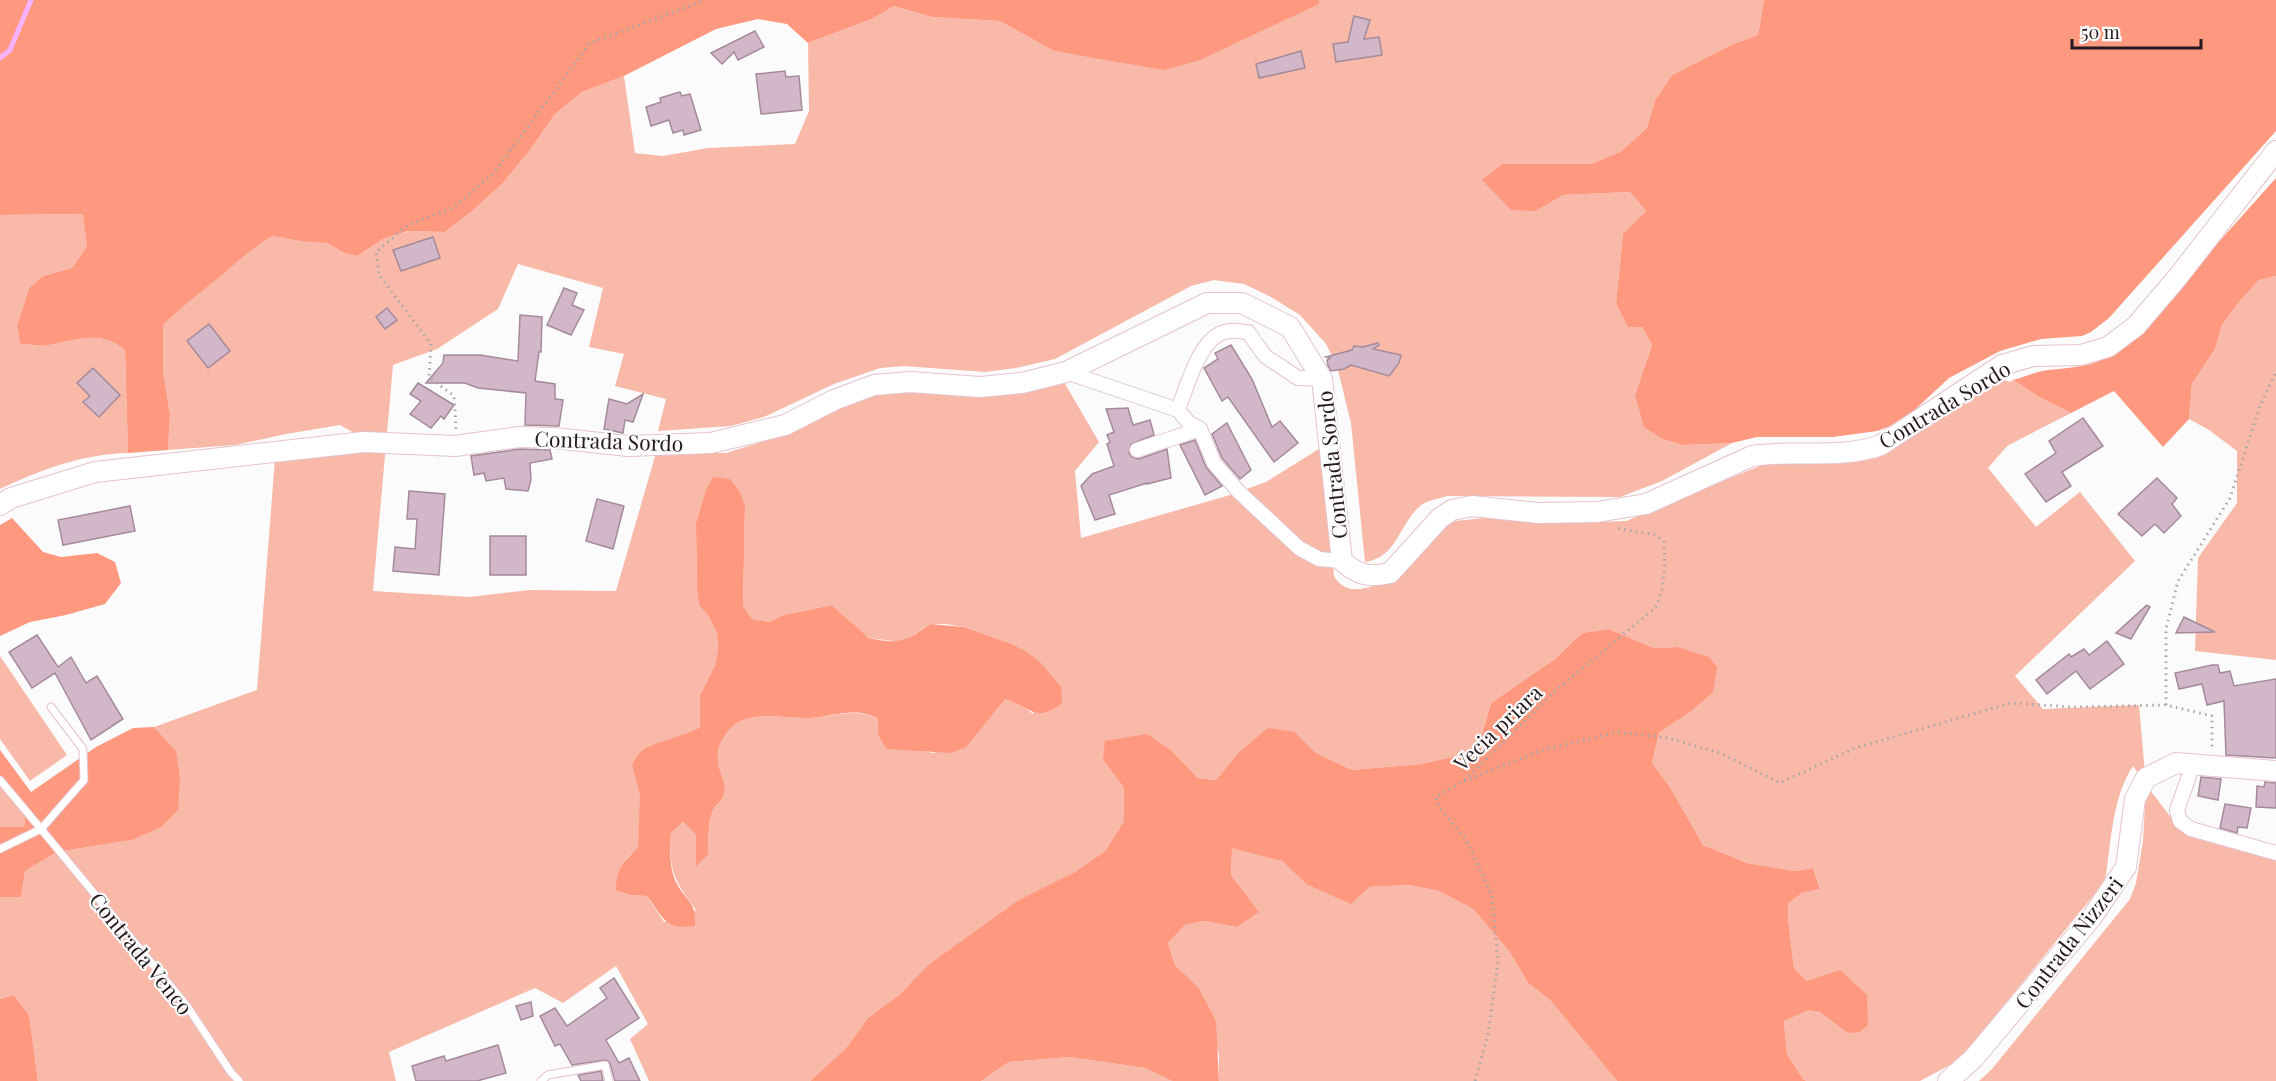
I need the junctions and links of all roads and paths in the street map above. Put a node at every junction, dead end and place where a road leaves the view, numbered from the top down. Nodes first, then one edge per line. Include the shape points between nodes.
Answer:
1 (706, 0) edge
2 (2276, 152) edge
3 (1066, 372) junction
4 (2276, 372) edge
5 (1322, 379) junction
6 (1178, 410) junction
7 (1200, 429) junction
8 (455, 446) junction
9 (1137, 450) dead end
10 (0, 505) edge
11 (1614, 528) dead end
12 (1342, 561) junction
13 (2166, 705) junction
14 (51, 707) dead end
15 (2194, 765) junction
16 (2276, 771) edge
17 (0, 780) edge
18 (1464, 782) junction
19 (41, 829) junction
20 (0, 849) edge
21 (2276, 853) edge
22 (239, 1081) edge
23 (541, 1081) edge
24 (609, 1081) edge
25 (1475, 1081) edge
26 (1948, 1081) edge

1 - 8 path via 590,43 493,174 453,208 408,225 376,252 379,275 431,344 429,377 454,396
2 - 12 street, Contrada Sordo via 2136,326 2108,347 2002,364 1881,445 1869,449 1819,455 1752,456 1646,504 1598,512 1538,513 1472,506 1452,510 1390,573 1366,576
3 - 5 street, Contrada Sordo via 1208,303 1242,303 1290,327
3 - 6 street
3 - 8 street, Contrada Sordo via 1022,383 980,387 910,382 874,385 785,424 711,443 628,446 519,437
4 - 13 path via 2260,406 2230,498 2178,581 2166,629
5 - 6 street via 1298,378 1265,356 1248,332 1227,330 1208,343 1195,364
5 - 12 street, Contrada Sordo
6 - 7 street
7 - 9 street
7 - 12 street via 1214,463 1299,548 1319,559
8 - 10 street, Contrada Sordo via 364,442 95,472 11,498
11 - 18 path, Vecia priara via 1656,535 1664,542 1662,594 1655,608 1555,691
13 - 15 path via 2212,716
13 - 18 path via 2011,703 1856,748 1780,783 1720,753 1668,738 1618,732 1542,750
14 - 19 lane via 83,749 84,780
15 - 16 street
15 - 21 street via 2177,810 2180,821 2191,829
15 - 26 street, Contrada Nizzeri via 2146,778 2135,799 2126,867 2092,917 1973,1059
17 - 19 lane, Contrada Venco
18 - 25 path, Vecia priara via 1436,797 1440,809 1466,839 1492,895 1498,961 1488,1034
19 - 20 lane
19 - 22 lane, Contrada Venco via 187,1006
23 - 24 lane via 548,1075 605,1065

